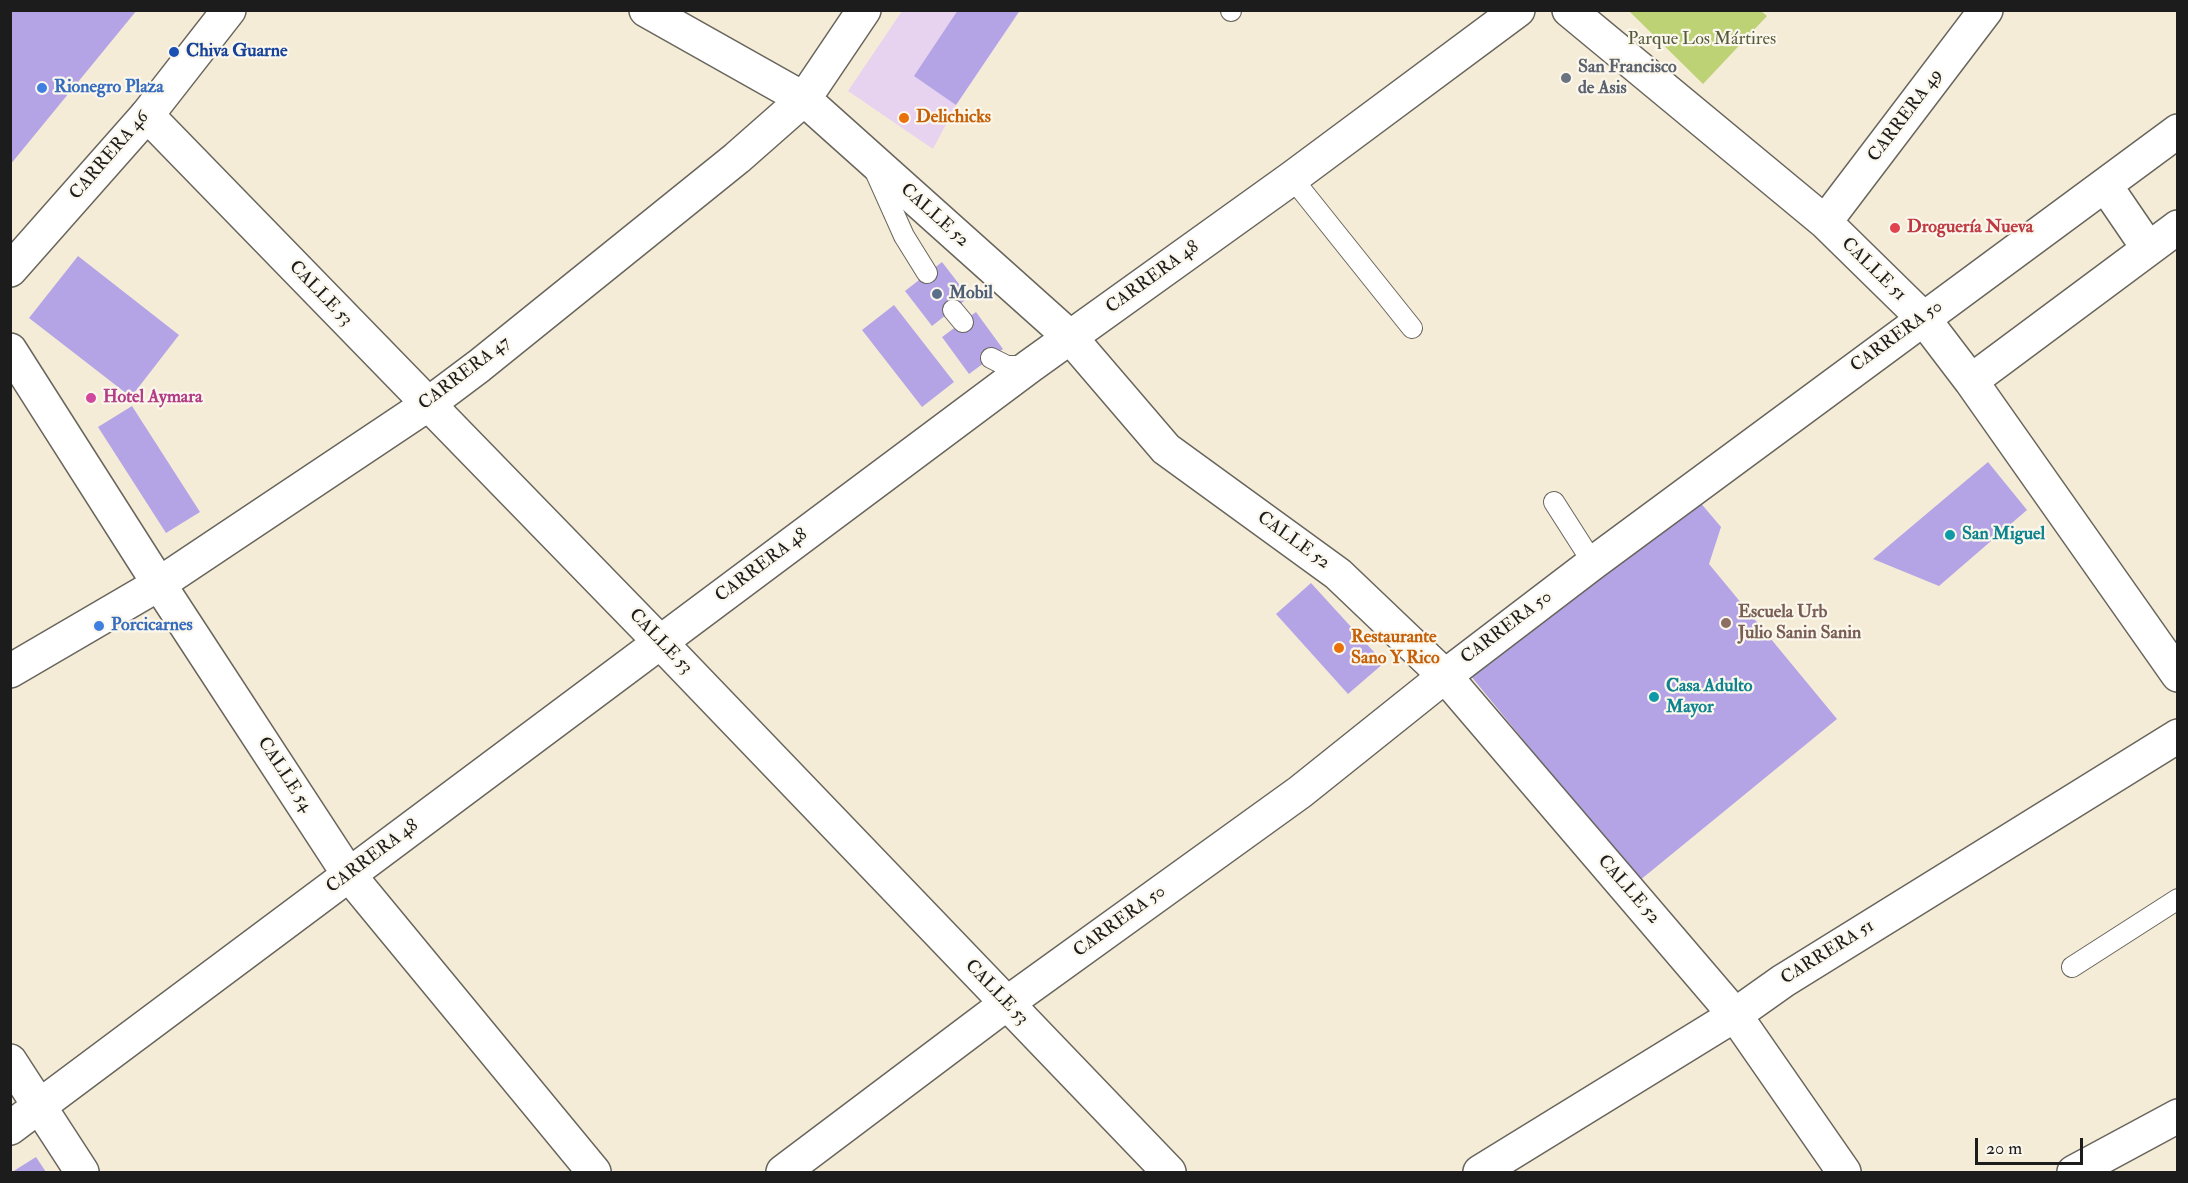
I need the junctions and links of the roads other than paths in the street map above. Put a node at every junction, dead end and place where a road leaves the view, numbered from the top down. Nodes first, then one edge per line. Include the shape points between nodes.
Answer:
1 (229, 10) edge
2 (864, 10) edge
3 (1518, 10) edge
4 (1569, 10) edge
5 (1986, 10) edge
6 (652, 12) edge
7 (804, 99) junction
8 (147, 115) junction
9 (2178, 131) edge
10 (868, 156) junction
11 (1292, 178) junction
12 (2105, 185) junction
13 (1825, 222) junction
14 (2178, 227) edge
15 (2148, 248) junction
16 (10, 270) edge
17 (927, 273) dead end
18 (1923, 318) junction
19 (1412, 328) dead end
20 (1070, 337) junction
21 (10, 350) edge
22 (991, 358) dead end
23 (1030, 366) junction
24 (1971, 381) junction
25 (427, 405) junction
26 (1554, 502) dead end
27 (1593, 563) junction
28 (159, 584) junction
29 (660, 642) junction
30 (10, 671) edge
31 (2178, 675) edge
32 (1445, 676) junction
33 (2178, 736) edge
34 (349, 875) junction
35 (2178, 898) edge
36 (2072, 967) dead end
37 (1006, 1004) junction
38 (1735, 1015) junction
39 (10, 1061) edge
40 (40, 1106) junction
41 (2178, 1116) edge
42 (10, 1128) edge
43 (82, 1173) edge
44 (594, 1173) edge
45 (783, 1173) edge
46 (1169, 1173) edge
47 (1480, 1173) edge
48 (1844, 1173) edge
49 (2074, 1173) edge

1 - 8 street, CARRERA 46
2 - 7 street, CARRERA 47
3 - 11 street, CARRERA 48
4 - 13 street, CALLE 51
5 - 13 street, CARRERA 49
6 - 7 street, CALLE 52
7 - 10 street, CALLE 52
7 - 25 street, CARRERA 47 via 737,158
8 - 16 street, CARRERA 46
8 - 25 street, CALLE 53
9 - 12 street, CARRERA 50
10 - 17 lane via 904,236
10 - 20 street, CALLE 52
11 - 19 lane
11 - 20 street, CARRERA 48
12 - 15 street
12 - 18 street, CARRERA 50
13 - 18 street, CALLE 51
14 - 15 street
15 - 24 street
18 - 24 street, CALLE 51
18 - 27 street, CARRERA 50
20 - 23 street, CARRERA 48
20 - 32 street, CALLE 52 via 1166,449 1338,574
21 - 28 street, CALLE 54
22 - 23 lane via 1007,366
23 - 29 street, CARRERA 48
24 - 31 street, CALLE 51
25 - 28 street, CARRERA 47
25 - 29 street, CALLE 53
26 - 27 lane
27 - 32 street, CARRERA 50
28 - 30 street, CARRERA 47
28 - 34 street, CALLE 54
29 - 34 street, CARRERA 48
29 - 37 street, CALLE 53
32 - 37 street, CARRERA 50 via 1300,792
32 - 38 street, CALLE 52
33 - 38 street, CARRERA 51 via 1783,981
34 - 40 street, CARRERA 48
34 - 44 street, CALLE 54
35 - 36 lane
37 - 45 street, CARRERA 50
37 - 46 street, CALLE 53
38 - 47 street, CARRERA 51
38 - 48 street, CALLE 52
39 - 40 street
40 - 42 street, CARRERA 48
40 - 43 street
41 - 49 street

